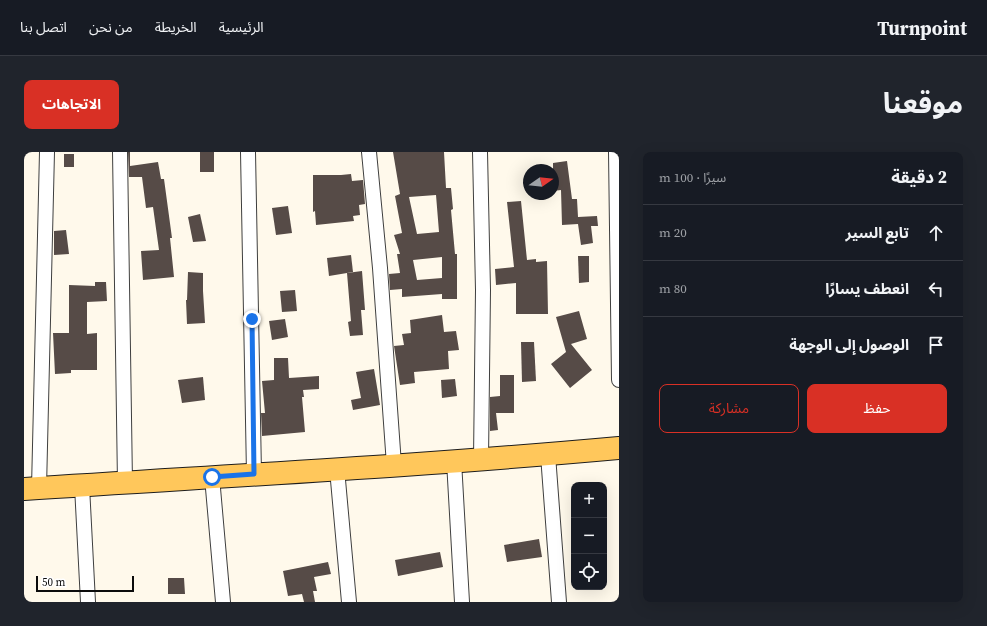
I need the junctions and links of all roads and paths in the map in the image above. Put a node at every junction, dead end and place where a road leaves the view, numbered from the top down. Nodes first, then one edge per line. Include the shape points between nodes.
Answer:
1 (47, 152) edge
2 (120, 152) edge
3 (248, 152) edge
4 (369, 152) edge
5 (480, 152) edge
6 (616, 152) edge
7 (619, 380) edge
8 (619, 448) edge
9 (548, 455) junction
10 (481, 459) junction
11 (454, 461) junction
12 (394, 465) junction
13 (337, 469) junction
14 (254, 474) junction
15 (212, 477) junction
16 (125, 483) junction
17 (82, 486) junction
18 (32, 489) edge
19 (88, 602) edge
20 (223, 602) edge
21 (349, 602) edge
22 (462, 602) edge
23 (559, 602) edge

1 - 18 street
2 - 16 street
3 - 14 street
4 - 12 street
5 - 10 street via 483,290
6 - 7 street
8 - 9 main road
9 - 10 main road
9 - 23 street
10 - 11 main road
11 - 12 main road
11 - 22 street
12 - 13 main road
13 - 14 main road
13 - 21 street
14 - 15 main road
15 - 16 main road
15 - 20 street
16 - 17 main road
17 - 18 main road
17 - 19 street

